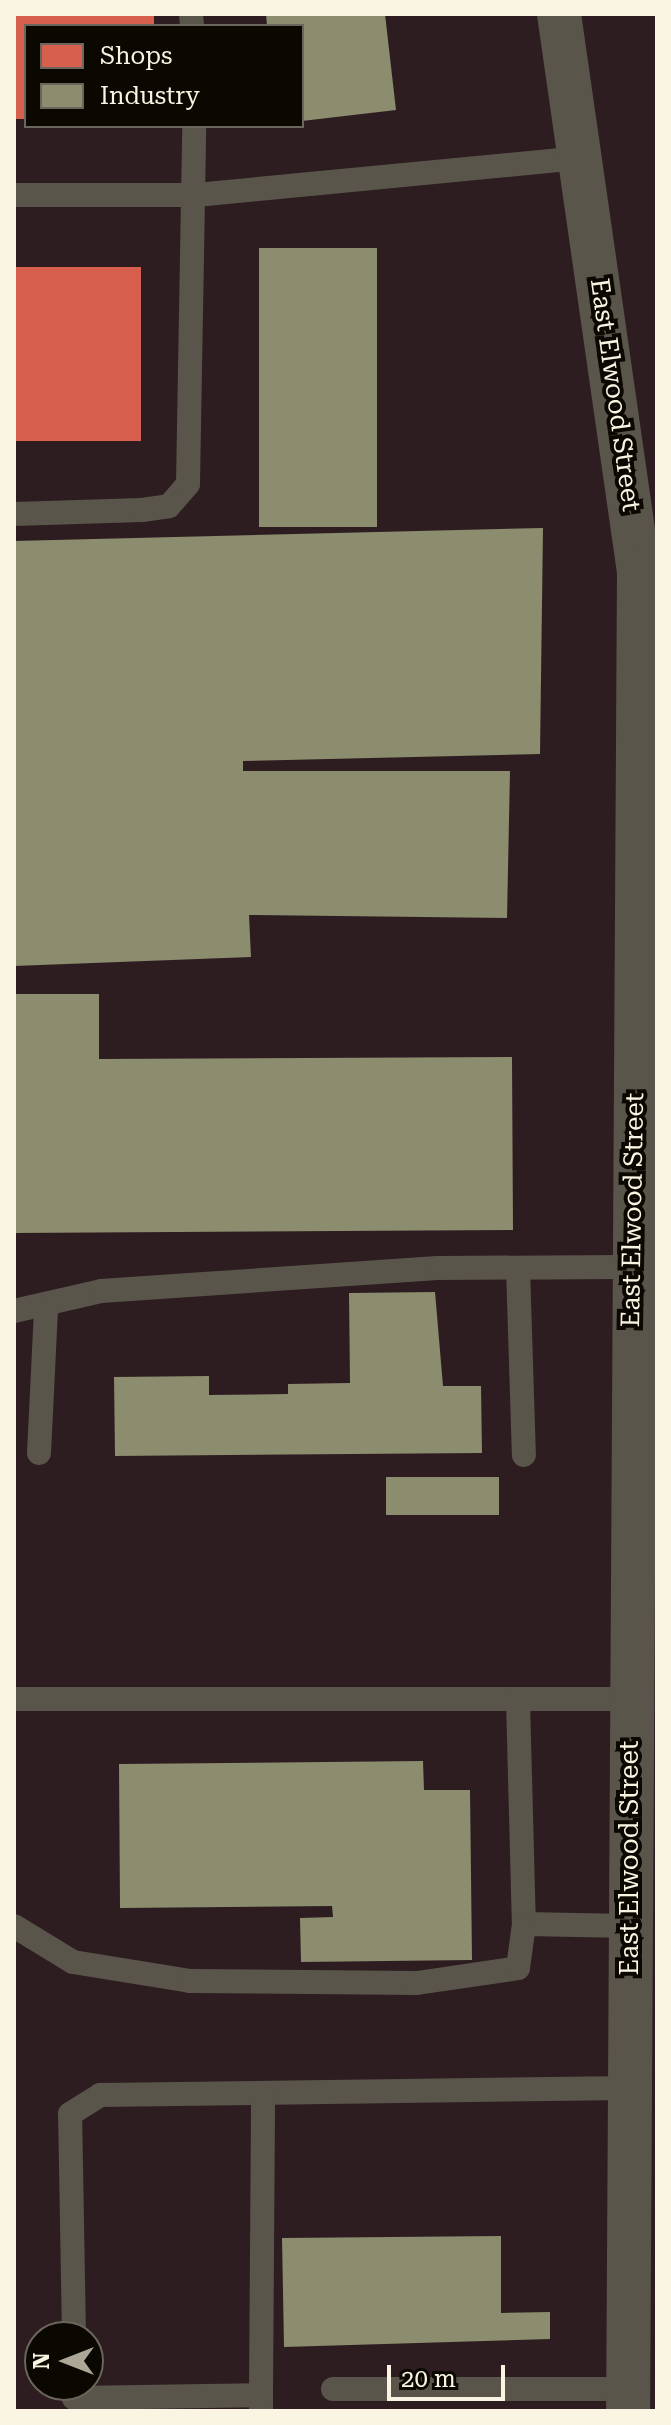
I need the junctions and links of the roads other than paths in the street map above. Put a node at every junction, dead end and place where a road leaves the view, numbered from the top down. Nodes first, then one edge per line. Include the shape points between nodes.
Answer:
1 (559, 14) edge
2 (194, 128) edge
3 (581, 158) junction
4 (14, 195) edge
5 (196, 195) junction
6 (14, 514) edge
7 (648, 572) edge
8 (647, 889) edge
9 (644, 1267) edge
10 (518, 1268) junction
11 (46, 1309) junction
12 (14, 1311) edge
13 (644, 1385) edge
14 (39, 1453) dead end
15 (524, 1455) dead end
16 (644, 1564) edge
17 (14, 1699) edge
18 (630, 1699) junction
19 (518, 1700) junction
20 (639, 1905) edge
21 (524, 1924) junction
22 (14, 1926) edge
23 (263, 2093) junction
24 (639, 2097) edge
25 (643, 2230) edge
26 (74, 2321) edge
27 (333, 2389) dead end
28 (104, 2399) edge
29 (628, 2400) edge
30 (261, 2403) edge

1 - 3 street, East Elwood Street
2 - 5 lane
3 - 5 lane
3 - 7 street, East Elwood Street
4 - 5 lane
5 - 6 lane via 188,484 169,506
7 - 8 street, East Elwood Street
8 - 9 street, East Elwood Street
9 - 10 lane
9 - 13 street, East Elwood Street
10 - 11 lane via 101,1291
10 - 15 lane
11 - 12 lane
11 - 14 lane
13 - 16 street, East Elwood Street
16 - 18 street, East Elwood Street
17 - 19 lane
18 - 19 lane
18 - 20 street, East Elwood Street
19 - 21 lane
20 - 21 lane
20 - 24 street, East Elwood Street
21 - 22 lane via 518,1968 417,1983 190,1981 73,1962
23 - 24 lane
23 - 26 lane via 100,2095 70,2114
23 - 30 lane
24 - 25 street, East Elwood Street
25 - 29 street, East Elwood Street
27 - 29 lane
28 - 30 lane

